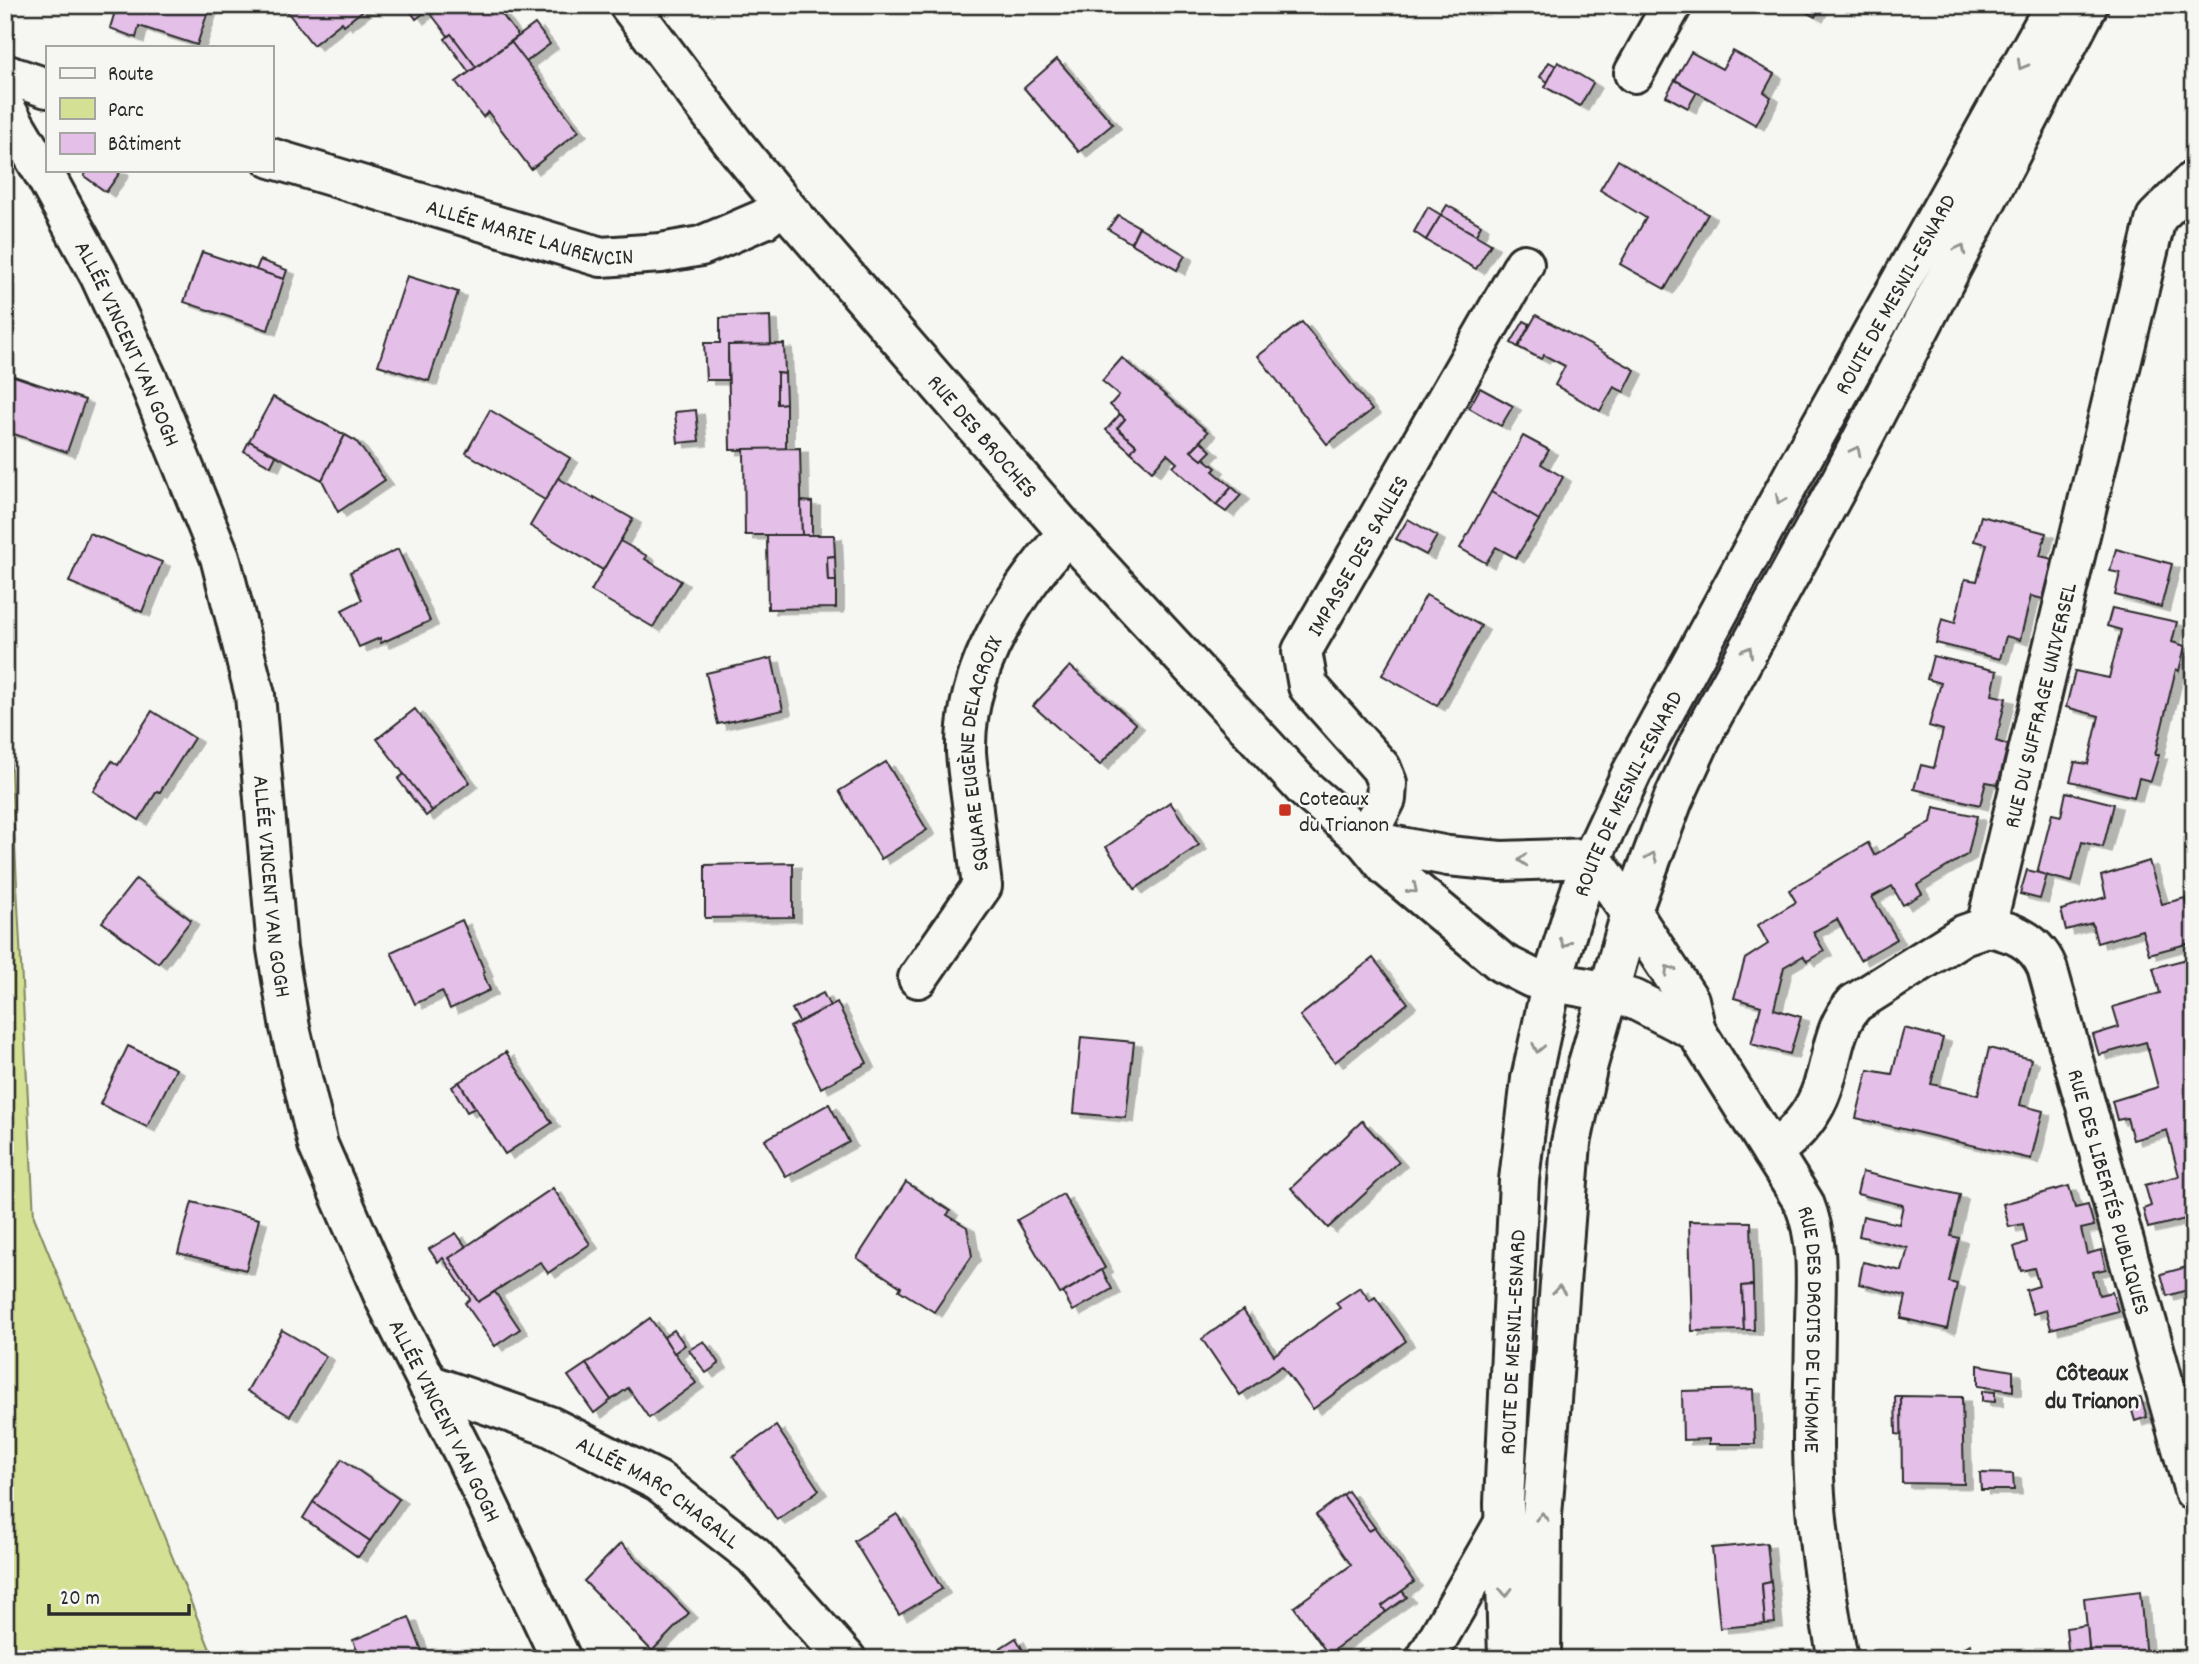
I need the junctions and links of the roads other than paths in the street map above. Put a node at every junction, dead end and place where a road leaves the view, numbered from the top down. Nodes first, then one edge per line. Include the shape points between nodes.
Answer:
1 (629, 5) edge
2 (1672, 5) edge
3 (2058, 13) edge
4 (1634, 73) dead end
5 (5, 74) edge
6 (46, 88) edge
7 (5, 107) edge
8 (273, 159) edge
9 (2194, 180) edge
10 (783, 204) junction
11 (1524, 264) dead end
12 (1068, 533) junction
13 (1365, 840) junction
14 (1592, 858) junction
15 (1631, 913) junction
16 (1986, 928) junction
17 (918, 978) dead end
18 (1552, 981) junction
19 (1609, 992) junction
20 (1696, 1031) junction
21 (1772, 1152) junction
22 (428, 1384) junction
23 (2194, 1491) edge
24 (1504, 1523) junction
25 (561, 1659) edge
26 (846, 1659) edge
27 (1426, 1659) edge
28 (1508, 1659) edge
29 (1541, 1659) edge
30 (1838, 1659) edge

1 - 10 street, RUE DES BROCHES
2 - 4 street
3 -> 14 street, ROUTE DE MESNIL-ESNARD via 1797,468 1632,772
15 -> 3 street, ROUTE DE MESNIL-ESNARD via 1673,800 1706,728 1840,482
5 - 6 street
7 - 22 street, ALLÉE VINCENT VAN GOGH via 100,276 220,557 255,695 277,949 318,1145 385,1299
8 - 10 street, ALLÉE MARIE LAURENCIN via 601,257 701,246 764,219
9 - 16 street, RUE DU SUFFRAGE UNIVERSEL via 2156,218
10 - 12 street, RUE DES BROCHES
11 - 13 street, IMPASSE DES SAULES via 1302,652 1308,686 1381,768 1388,783 1386,799
12 - 13 street, RUE DES BROCHES via 1305,789
12 - 17 street, SQUARE EUGÈNE DELACROIX via 1008,611 980,675 966,753 982,886
14 -> 13 street via 1501,861
13 -> 18 street, RUE DES BROCHES via 1387,867 1503,963 1532,978
14 - 15 street
14 -> 18 street, ROUTE DE MESNIL-ESNARD
15 - 19 street, ROUTE DE MESNIL-ESNARD
20 -> 15 street via 1689,1000
16 - 21 street via 1963,935 1849,1009 1839,1025 1815,1104 1803,1125
16 - 23 street, RUE DES LIBERTÉS PUBLIQUES via 2021,937 2047,967
18 - 19 street, RUE DES BROCHES
18 -> 24 street, ROUTE DE MESNIL-ESNARD via 1531,1079 1519,1180
19 - 20 street, RUE DES BROCHES
29 -> 19 street, ROUTE DE MESNIL-ESNARD via 1542,1515 1571,1143
20 - 21 street, RUE DES DROITS DE L'HOMME
21 - 30 street, RUE DES DROITS DE L'HOMME via 1804,1203 1815,1241 1817,1527
22 - 25 street, ALLÉE VINCENT VAN GOGH
22 - 26 street, ALLÉE MARC CHAGALL via 549,1426 658,1481 754,1556
24 - 27 street
24 -> 28 street, ROUTE DE MESNIL-ESNARD

